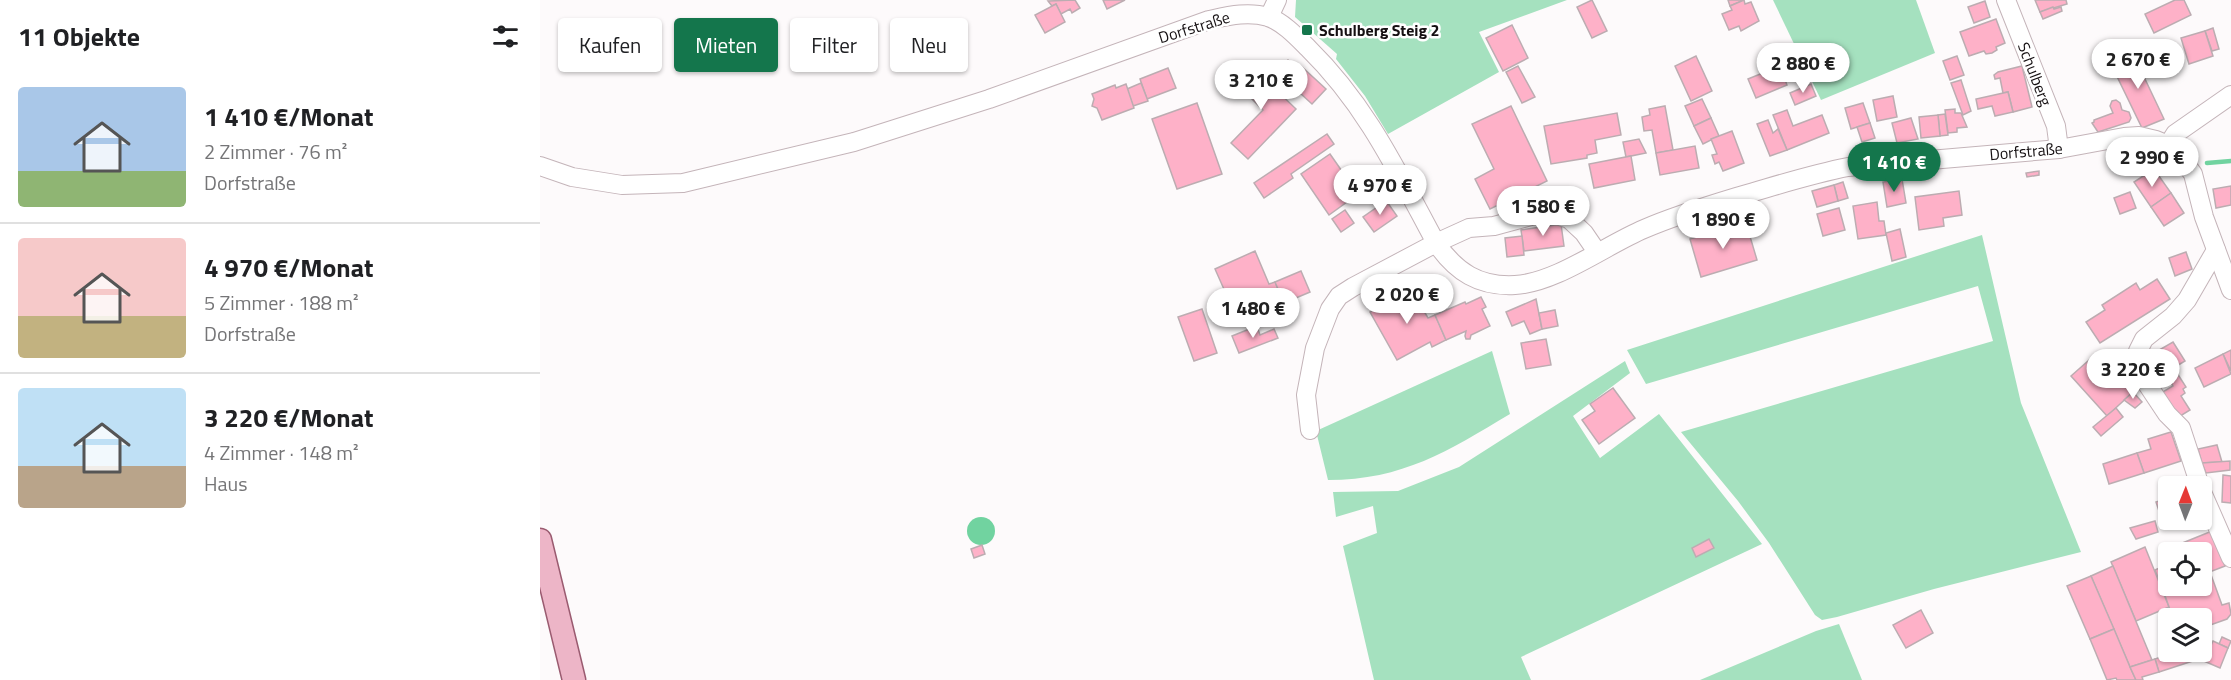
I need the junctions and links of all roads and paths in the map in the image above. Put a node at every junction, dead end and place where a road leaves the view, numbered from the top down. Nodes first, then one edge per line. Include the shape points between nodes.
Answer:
1 (1277, 0) edge
2 (2006, 0) edge
3 (1269, 17) junction
4 (2231, 95) edge
5 (2168, 145) junction
6 (2059, 149) junction
7 (540, 166) edge
8 (1436, 243) junction
9 (2216, 250) junction
10 (1597, 252) junction
11 (2231, 290) edge
12 (1311, 430) dead end
13 (2197, 476) edge
14 (2212, 515) edge
15 (540, 540) edge
16 (2231, 558) edge
17 (573, 680) edge

1 - 3 street
2 - 6 street, Schulberg via 2056,126
3 - 7 street, Dorfstraße via 1234,14 1209,20 989,99 854,141 683,183 622,185 572,177
3 - 8 street, Dorfstraße via 1300,40 1351,95 1373,126
4 - 5 street via 2175,134
5 - 6 street, Dorfstraße via 2139,136
5 - 9 street via 2193,174
6 - 10 street, Dorfstraße via 1817,173 1692,211
8 - 10 street via 1469,228 1494,226 1546,212 1569,219
8 - 10 street, Dorfstraße via 1461,271 1476,280 1497,284 1533,282
8 - 12 street via 1338,296 1315,348 1308,375 1306,395
9 - 11 street
9 - 13 street via 2187,300 2144,339 2136,363 2167,414 2181,428
14 - 16 street
15 - 17 main road

